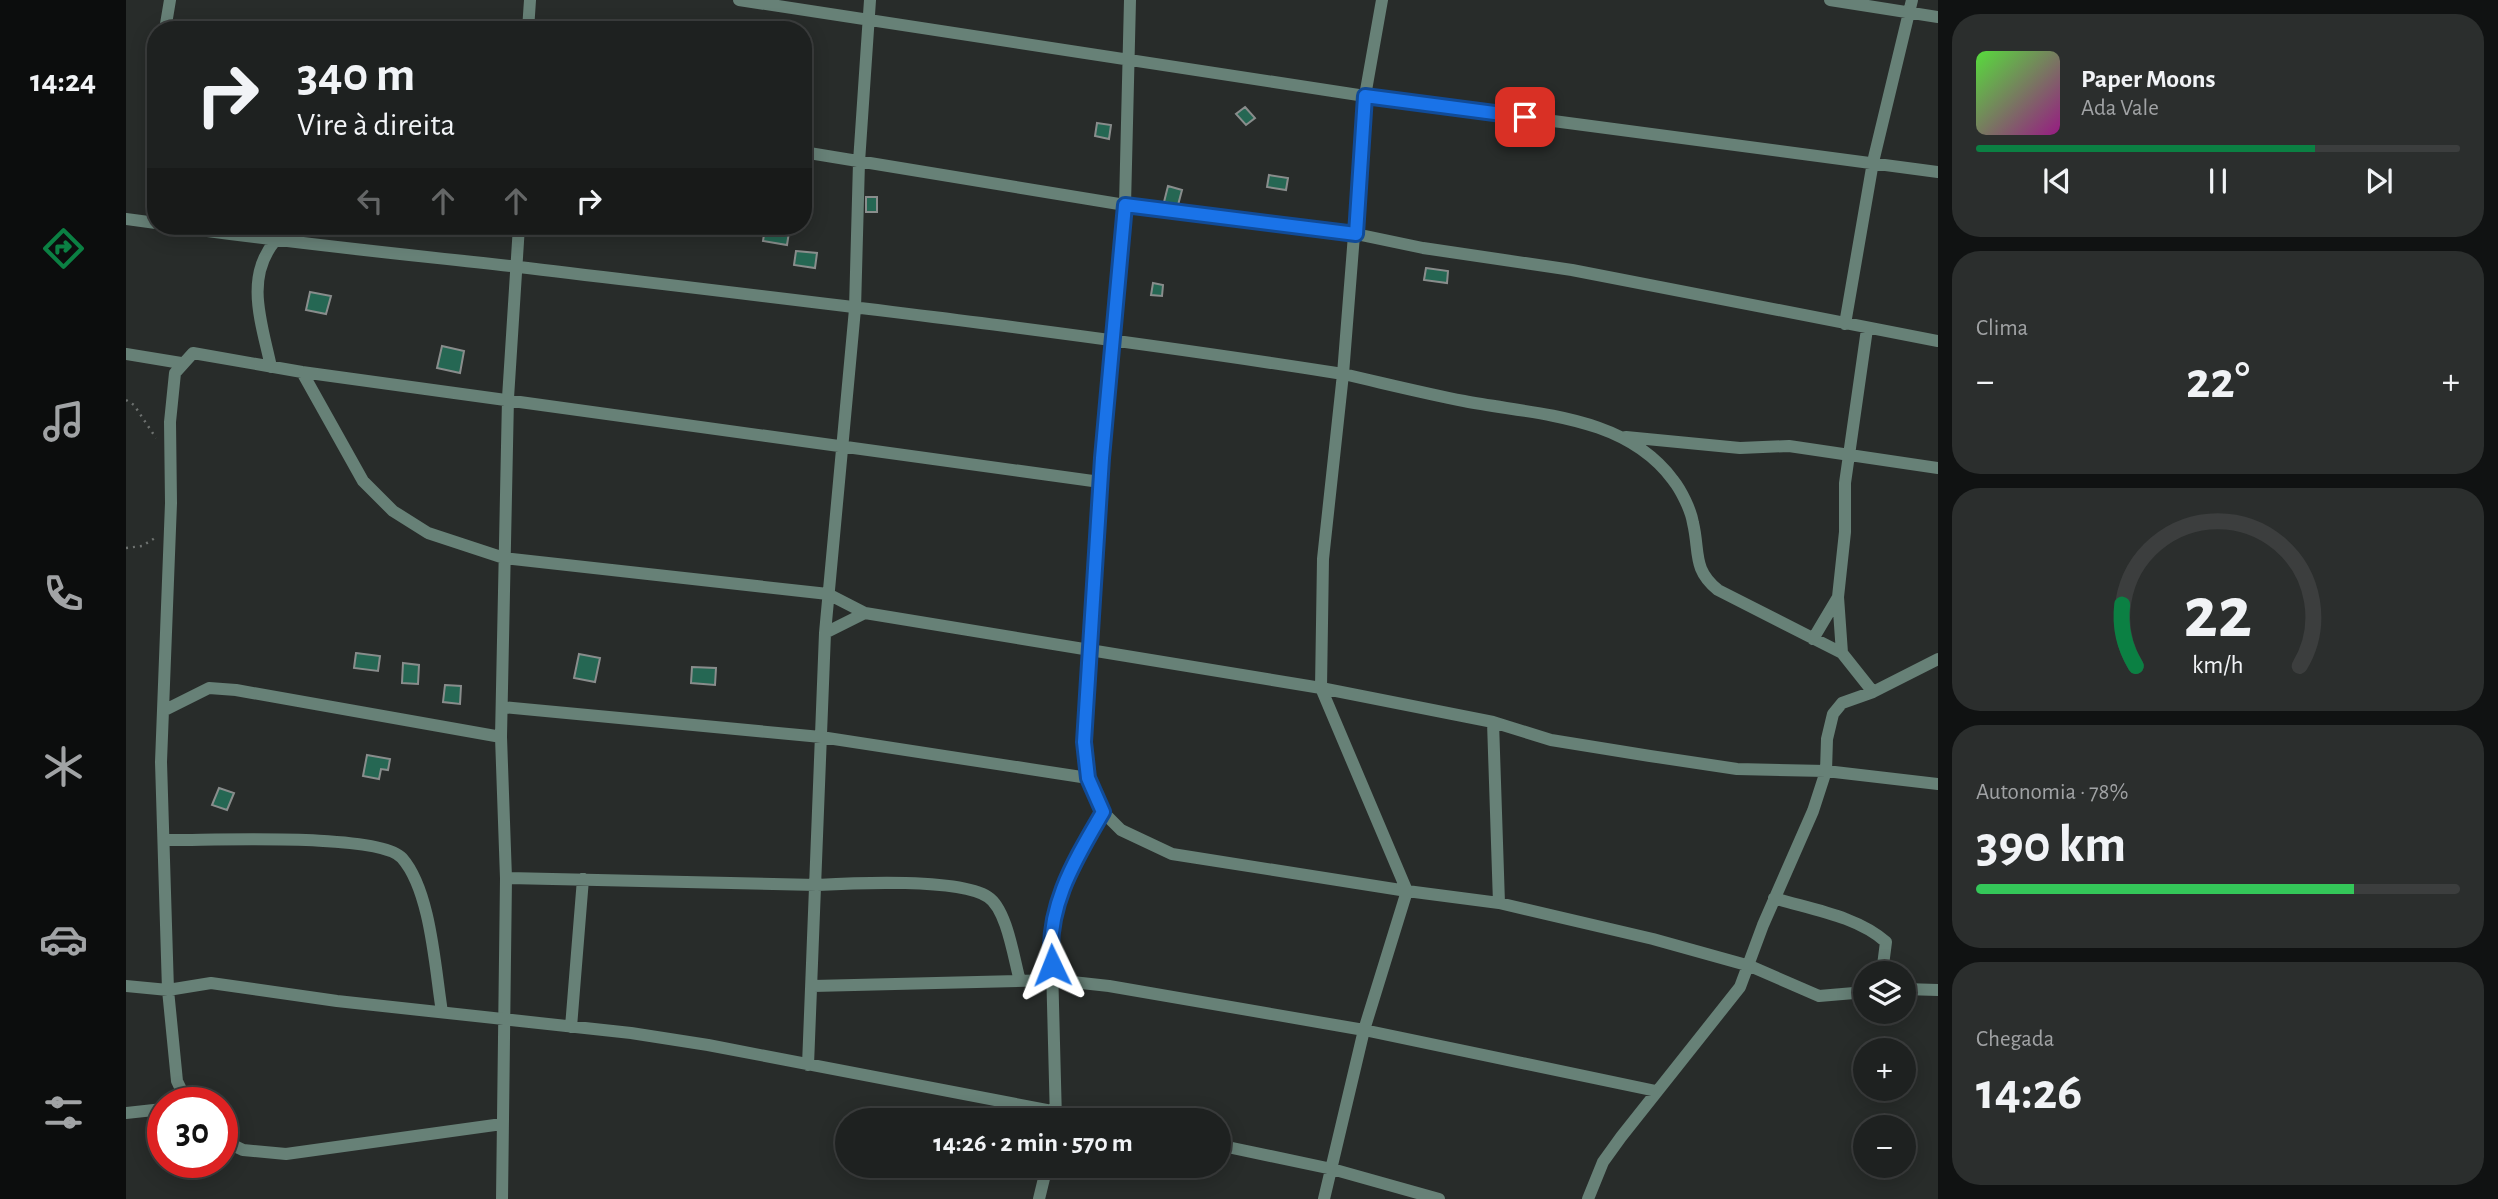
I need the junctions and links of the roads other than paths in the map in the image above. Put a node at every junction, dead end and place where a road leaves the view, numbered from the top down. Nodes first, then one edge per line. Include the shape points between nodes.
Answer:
1 (170, 0) edge
2 (530, 0) edge
3 (739, 0) edge
4 (870, 0) edge
5 (1130, 0) edge
6 (1382, 0) edge
7 (1830, 0) edge
8 (1911, 6) edge
9 (1938, 17) edge
10 (869, 19) junction
11 (166, 21) edge
12 (529, 21) edge
13 (1128, 59) junction
14 (1365, 96) junction
15 (812, 154) edge
16 (859, 162) junction
17 (1872, 162) junction
18 (1938, 172) edge
19 (1125, 205) junction
20 (126, 219) edge
21 (147, 222) edge
22 (1356, 234) junction
23 (230, 235) edge
24 (519, 235) edge
25 (275, 242) junction
26 (518, 267) junction
27 (855, 309) junction
28 (1845, 324) junction
29 (1867, 329) junction
30 (1111, 339) junction
31 (1938, 341) edge
32 (126, 354) edge
33 (181, 363) junction
34 (271, 366) junction
35 (302, 372) junction
36 (1343, 374) junction
37 (508, 398) junction
38 (1622, 437) junction
39 (844, 446) junction
40 (1849, 454) junction
41 (1938, 468) edge
42 (1100, 482) junction
43 (504, 558) junction
44 (828, 594) junction
45 (1838, 597) junction
46 (865, 613) junction
47 (825, 633) junction
48 (1813, 639) junction
49 (1088, 650) junction
50 (1842, 653) junction
51 (1938, 659) edge
52 (1321, 688) junction
53 (1873, 692) junction
54 (503, 707) junction
55 (165, 709) junction
56 (1493, 722) junction
57 (501, 737) junction
58 (821, 737) junction
59 (1826, 771) junction
60 (1088, 778) junction
61 (1938, 785) edge
62 (1103, 812) junction
63 (164, 841) junction
64 (506, 878) junction
65 (583, 879) junction
66 (817, 885) junction
67 (1407, 891) junction
68 (1774, 898) junction
69 (1499, 903) junction
70 (1884, 961) edge
71 (1750, 966) junction
72 (1054, 980) junction
73 (1020, 981) junction
74 (126, 986) edge
75 (813, 986) junction
76 (1916, 989) edge
77 (168, 990) junction
78 (1938, 990) edge
79 (1853, 993) edge
80 (442, 1012) junction
81 (504, 1019) junction
82 (571, 1027) junction
83 (1364, 1030) junction
84 (808, 1065) junction
85 (180, 1087) edge
86 (1656, 1091) junction
87 (1018, 1108) edge
88 (1057, 1108) edge
89 (147, 1111) edge
90 (126, 1113) edge
91 (502, 1124) junction
92 (238, 1148) edge
93 (1231, 1148) edge
94 (1332, 1169) junction
95 (1044, 1178) edge
96 (502, 1199) edge
97 (1039, 1199) edge
98 (1324, 1199) edge
99 (1439, 1199) edge
100 (1588, 1199) edge

1 - 11 street
2 - 12 street
3 - 10 street
4 - 10 street
5 - 13 street
6 - 14 street
7 - 8 street
8 - 9 street
8 - 17 street
10 - 13 street
10 - 16 street
13 - 14 street
13 - 19 street
14 - 17 street
14 - 22 street
15 - 16 street
16 - 19 street
16 - 27 street
17 - 18 street
17 - 28 street
19 - 22 street
19 - 30 street
20 - 21 street
22 - 28 street via 1572,270
22 - 36 street
23 - 25 street
24 - 26 street
25 - 26 street
25 - 34 street via 264,254 256,295
26 - 27 street
26 - 37 street
27 - 30 street
27 - 39 street
28 - 29 street
29 - 31 street
29 - 40 street
30 - 36 street
30 - 42 street
32 - 33 street
33 - 34 street via 193,353 201,353
33 - 55 street via 175,373 170,422
34 - 35 street
35 - 37 street
35 - 43 street via 363,481 393,511 428,533
36 - 38 street via 1575,420
36 - 52 street via 1323,559
37 - 39 street
37 - 43 street
38 - 40 street
38 - 48 street via 1648,452 1674,481 1693,521 1705,580
39 - 42 street
39 - 44 street
40 - 41 street
40 - 45 street
42 - 49 street
43 - 44 street
43 - 54 street
44 - 46 street
44 - 47 street
45 - 48 street
45 - 50 street
46 - 47 street
46 - 49 street
47 - 58 street
48 - 50 street
49 - 52 street
49 - 60 street via 1084,742
50 - 53 street
51 - 53 street
52 - 56 street
52 - 67 street
53 - 59 street via 1842,703 1833,714
54 - 57 street
54 - 58 street
55 - 57 street via 209,688 236,690
55 - 63 street via 161,762
56 - 59 street via 1551,740 1712,766
56 - 69 street
57 - 64 street
58 - 60 street
58 - 66 street
59 - 61 street
59 - 68 street
60 - 62 street
62 - 67 street via 1121,830 1172,854
62 - 72 street via 1057,903 1051,927
63 - 77 street
63 - 80 street via 325,841 370,846 400,856 418,884
64 - 65 street
64 - 81 street
65 - 66 street
65 - 82 street
66 - 73 street via 865,882 964,888 989,897 1002,915
66 - 75 street
67 - 69 street
67 - 83 street
68 - 70 street via 1876,932 1886,942
68 - 71 street
69 - 71 street
71 - 79 street via 1818,996
71 - 86 street via 1740,987
72 - 73 street
72 - 83 street
72 - 88 street
73 - 75 street
74 - 77 street
75 - 84 street
76 - 78 street
77 - 80 street via 211,983
77 - 85 street
80 - 81 street
81 - 82 street
81 - 91 street
82 - 84 street via 708,1045
83 - 86 street
83 - 94 street
84 - 87 street
86 - 100 street via 1603,1162
89 - 90 street
91 - 92 street via 286,1154
91 - 96 street
93 - 94 street
94 - 98 street
94 - 99 street
95 - 97 street

